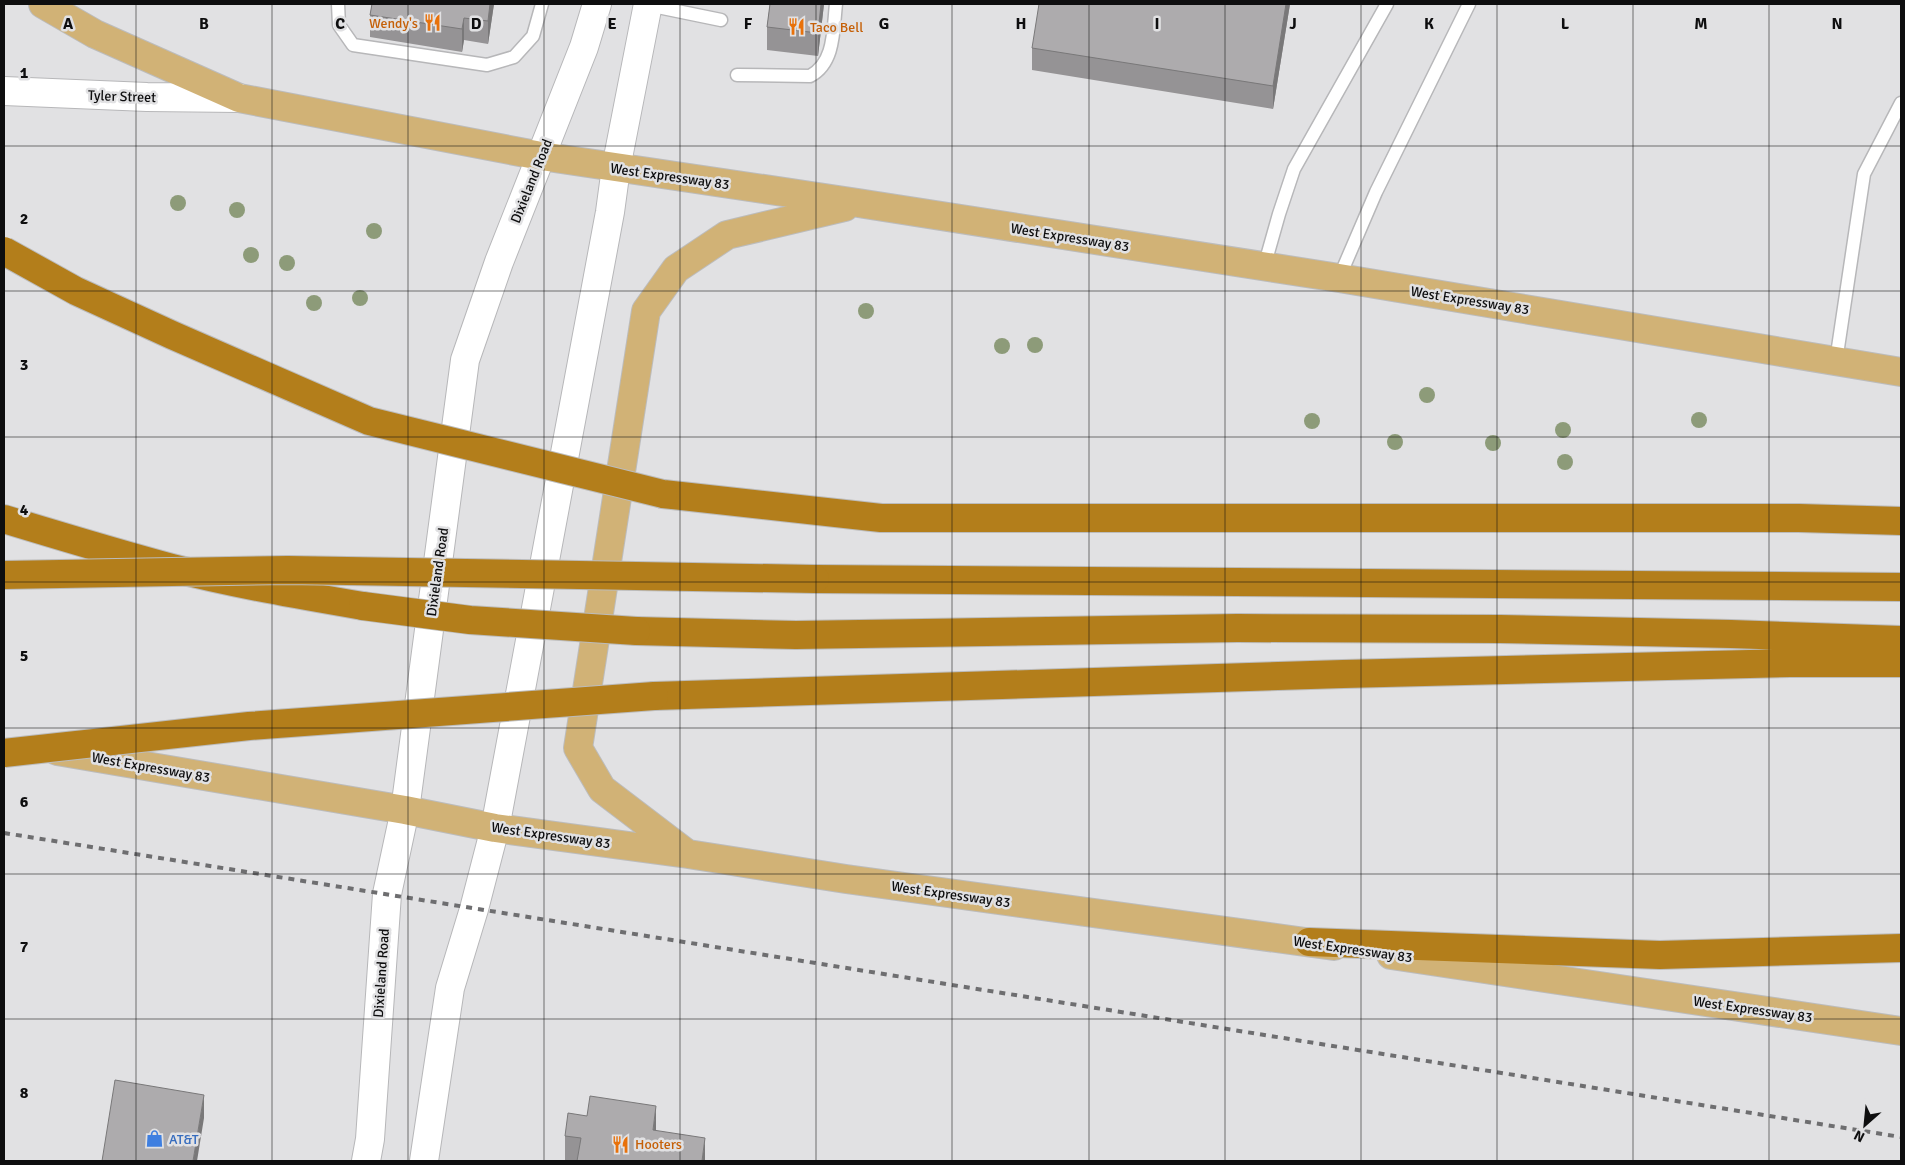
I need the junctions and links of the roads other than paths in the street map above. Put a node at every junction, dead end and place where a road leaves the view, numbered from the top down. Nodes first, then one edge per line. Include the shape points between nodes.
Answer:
1 (43, 4) edge
2 (338, 4) edge
3 (542, 4) edge
4 (597, 4) edge
5 (648, 4) edge
6 (836, 4) edge
7 (1387, 4) edge
8 (1469, 4) edge
9 (721, 20) dead end
10 (737, 74) dead end
11 (4, 90) edge
12 (240, 98) junction
13 (1901, 103) edge
14 (541, 156) junction
15 (616, 168) junction
16 (858, 203) junction
17 (4, 251) edge
18 (1264, 267) junction
19 (1339, 278) junction
20 (1836, 361) junction
21 (1901, 372) edge
22 (4, 519) edge
23 (1901, 521) edge
24 (4, 574) edge
25 (1901, 587) edge
26 (1901, 640) edge
27 (1901, 663) edge
28 (4, 742) edge
29 (4, 754) edge
30 (405, 810) junction
31 (495, 828) junction
32 (688, 854) junction
33 (1309, 942) junction
34 (1901, 948) edge
35 (1901, 1031) edge
36 (366, 1161) edge
37 (424, 1161) edge

1 - 12 main road, West Expressway 83 via 95,34
2 - 3 lane via 339,25 352,45 488,65 514,57 533,36
4 - 14 main road, Dixieland Road via 584,47
5 - 9 lane
5 - 15 main road
6 - 10 lane via 828,59 819,72 810,76
7 - 18 lane via 1294,169
8 - 19 lane via 1376,192
11 - 12 main road, Tyler Street
12 - 14 main road, West Expressway 83
13 - 20 lane via 1864,174
14 - 15 main road, West Expressway 83
14 - 30 main road, Dixieland Road via 465,360
15 - 16 main road, West Expressway 83
15 - 31 main road
16 - 18 main road, West Expressway 83
16 - 32 main road via 726,235 676,269 646,312 578,748 602,789
17 - 23 highway, bridge via 76,291 369,421 663,494 882,518 1799,518
18 - 19 main road, West Expressway 83
19 - 20 main road, West Expressway 83
20 - 21 main road, West Expressway 83
22 - 26 highway, bridge via 174,568 290,594 470,620 636,631 825,634 1237,628 1500,629
24 - 25 highway, bridge via 288,570 815,579
27 - 29 highway, bridge via 1343,674 654,696 249,726
28 - 30 main road, West Expressway 83
30 - 31 main road, West Expressway 83
30 - 36 main road, Dixieland Road via 387,894
31 - 32 main road, West Expressway 83
31 - 37 main road via 450,988
32 - 33 main road, West Expressway 83 via 846,879
33 - 34 highway via 1660,955
33 - 35 main road, West Expressway 83

